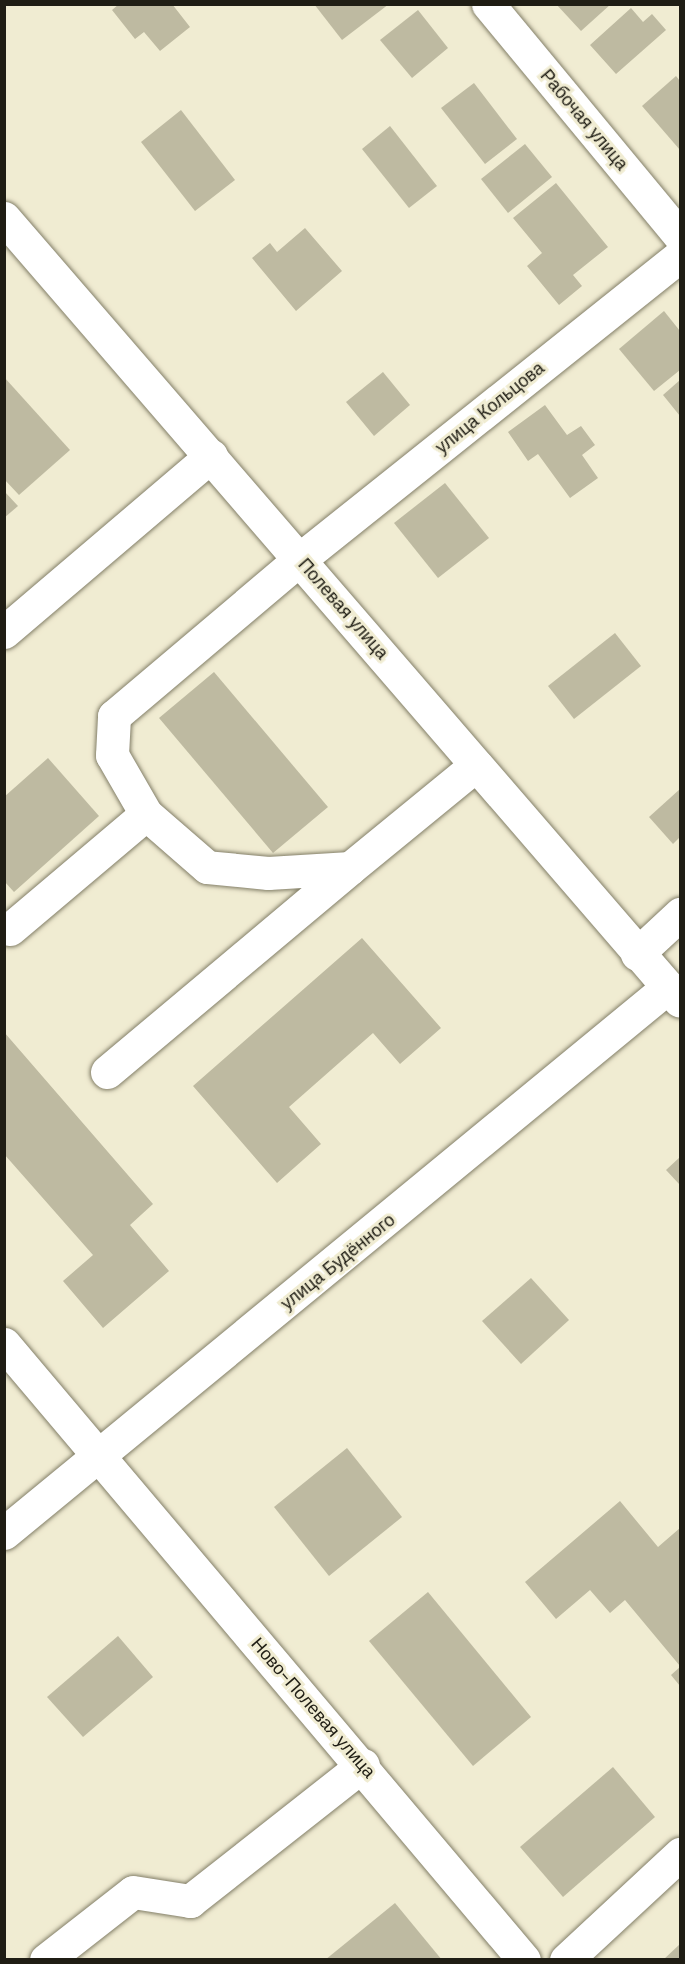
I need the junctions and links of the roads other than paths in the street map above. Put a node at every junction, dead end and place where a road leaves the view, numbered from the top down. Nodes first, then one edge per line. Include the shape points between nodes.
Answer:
1 (488, 4) edge
2 (4, 218) edge
3 (681, 236) edge
4 (681, 256) edge
5 (211, 456) junction
6 (300, 559) junction
7 (4, 632) edge
8 (476, 765) junction
9 (146, 814) junction
10 (350, 868) junction
11 (681, 914) edge
12 (10, 929) dead end
13 (637, 954) junction
14 (674, 994) edge
15 (106, 1072) dead end
16 (4, 1344) edge
17 (98, 1459) junction
18 (4, 1533) edge
19 (363, 1766) junction
20 (681, 1854) edge
21 (46, 1959) edge
22 (524, 1959) edge
23 (566, 1959) edge

1 - 3 street, Рабочая улица
2 - 5 street, Полевая улица
4 - 6 street, улица Кольцова
5 - 6 street, Полевая улица
5 - 7 street
6 - 8 street, Полевая улица
6 - 9 street, улица Кольцова via 114,716 111,755
8 - 10 street
8 - 13 street, Полевая улица
9 - 10 street, улица Кольцова via 207,867 268,873
9 - 12 street
10 - 15 street
11 - 13 street
13 - 14 street, Полевая улица
14 - 17 street, улица Будённого
16 - 17 street, Ново-Полевая улица
17 - 18 street, улица Будённого
17 - 19 street, Ново-Полевая улица
19 - 21 street via 190,1901 133,1892
19 - 22 street, Ново-Полевая улица
20 - 23 street

